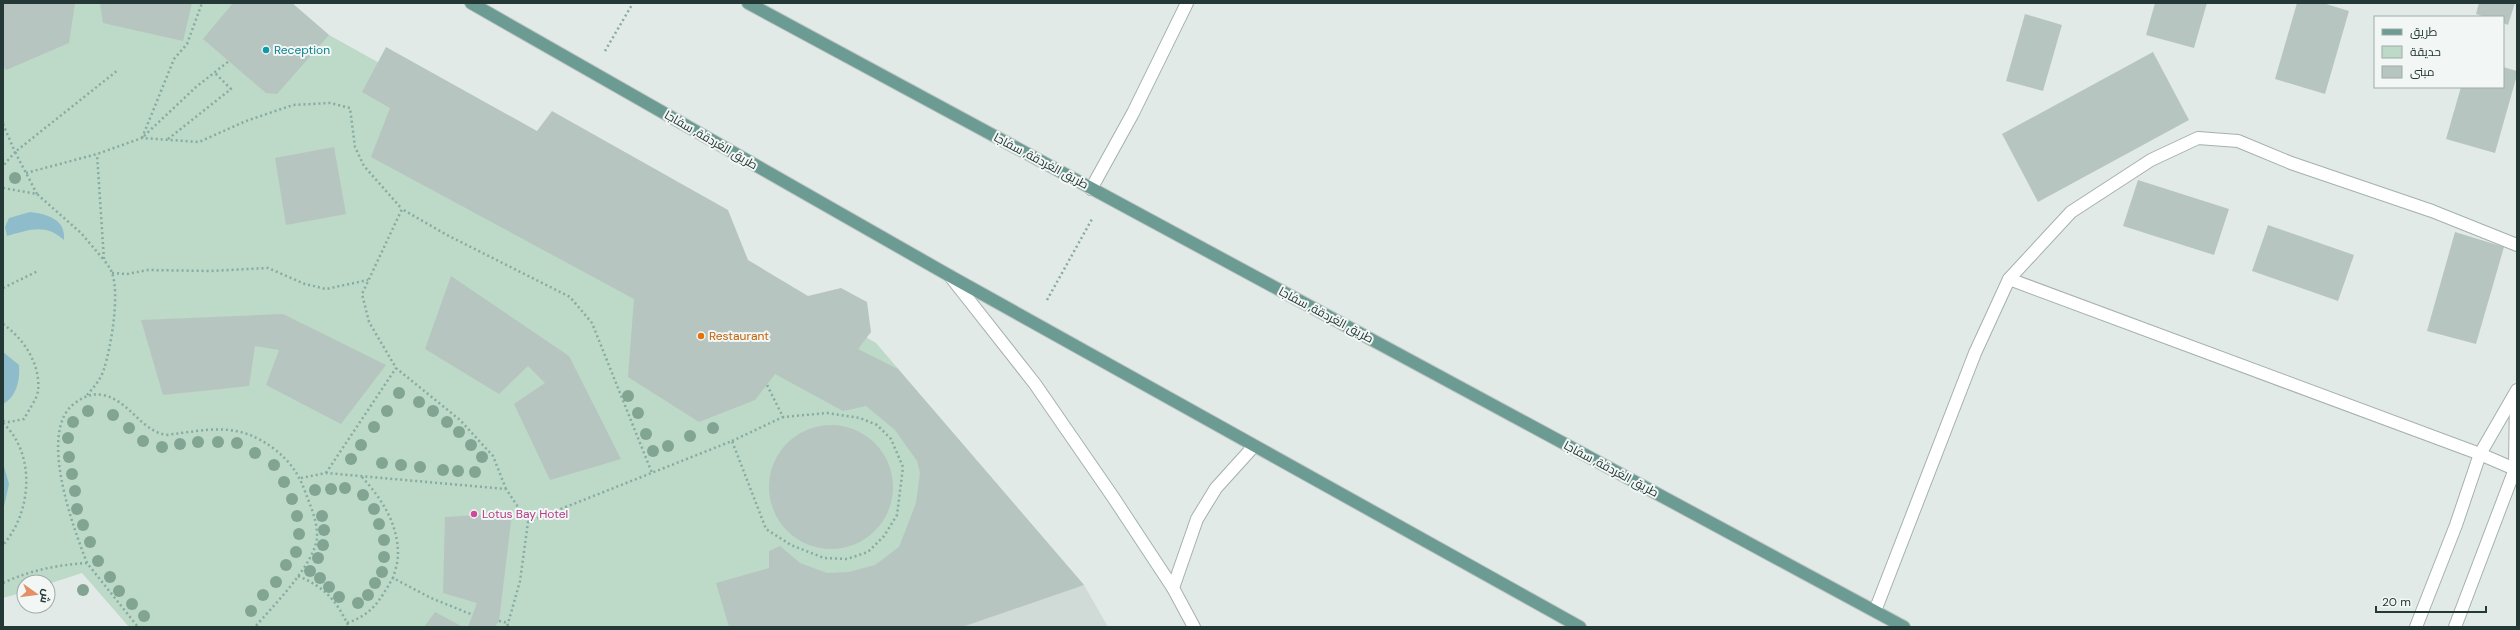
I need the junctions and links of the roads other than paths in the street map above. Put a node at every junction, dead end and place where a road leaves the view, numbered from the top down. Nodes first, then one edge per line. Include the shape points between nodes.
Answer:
1 (471, 3) edge
2 (748, 3) edge
3 (1187, 3) edge
4 (1091, 189) junction
5 (2517, 245) edge
6 (950, 276) junction
7 (2008, 279) junction
8 (2517, 391) edge
9 (1254, 446) junction
10 (2480, 454) junction
11 (2516, 470) edge
12 (1173, 588) junction
13 (1875, 611) junction
14 (1194, 627) edge
15 (1580, 627) edge
16 (1904, 627) edge
17 (2416, 627) edge
18 (2455, 627) edge

1 - 6 main road, طريق الغردقة, سفاجا
2 - 4 main road, طريق الغردقة, سفاجا
3 - 4 street
4 - 13 main road, طريق الغردقة, سفاجا
5 - 7 street via 2432,210 2291,163 2238,141 2198,138 2151,160 2071,212
6 - 9 main road, طريق الغردقة, سفاجا
6 - 12 street via 1035,384
7 - 10 street
7 - 13 street via 1975,353
8 - 10 street
8 - 11 street
9 - 12 street via 1216,488 1197,519
9 - 15 main road, طريق الغردقة, سفاجا
10 - 11 street
10 - 17 street via 2456,525
11 - 18 street
12 - 14 street
13 - 16 main road, طريق الغردقة, سفاجا

